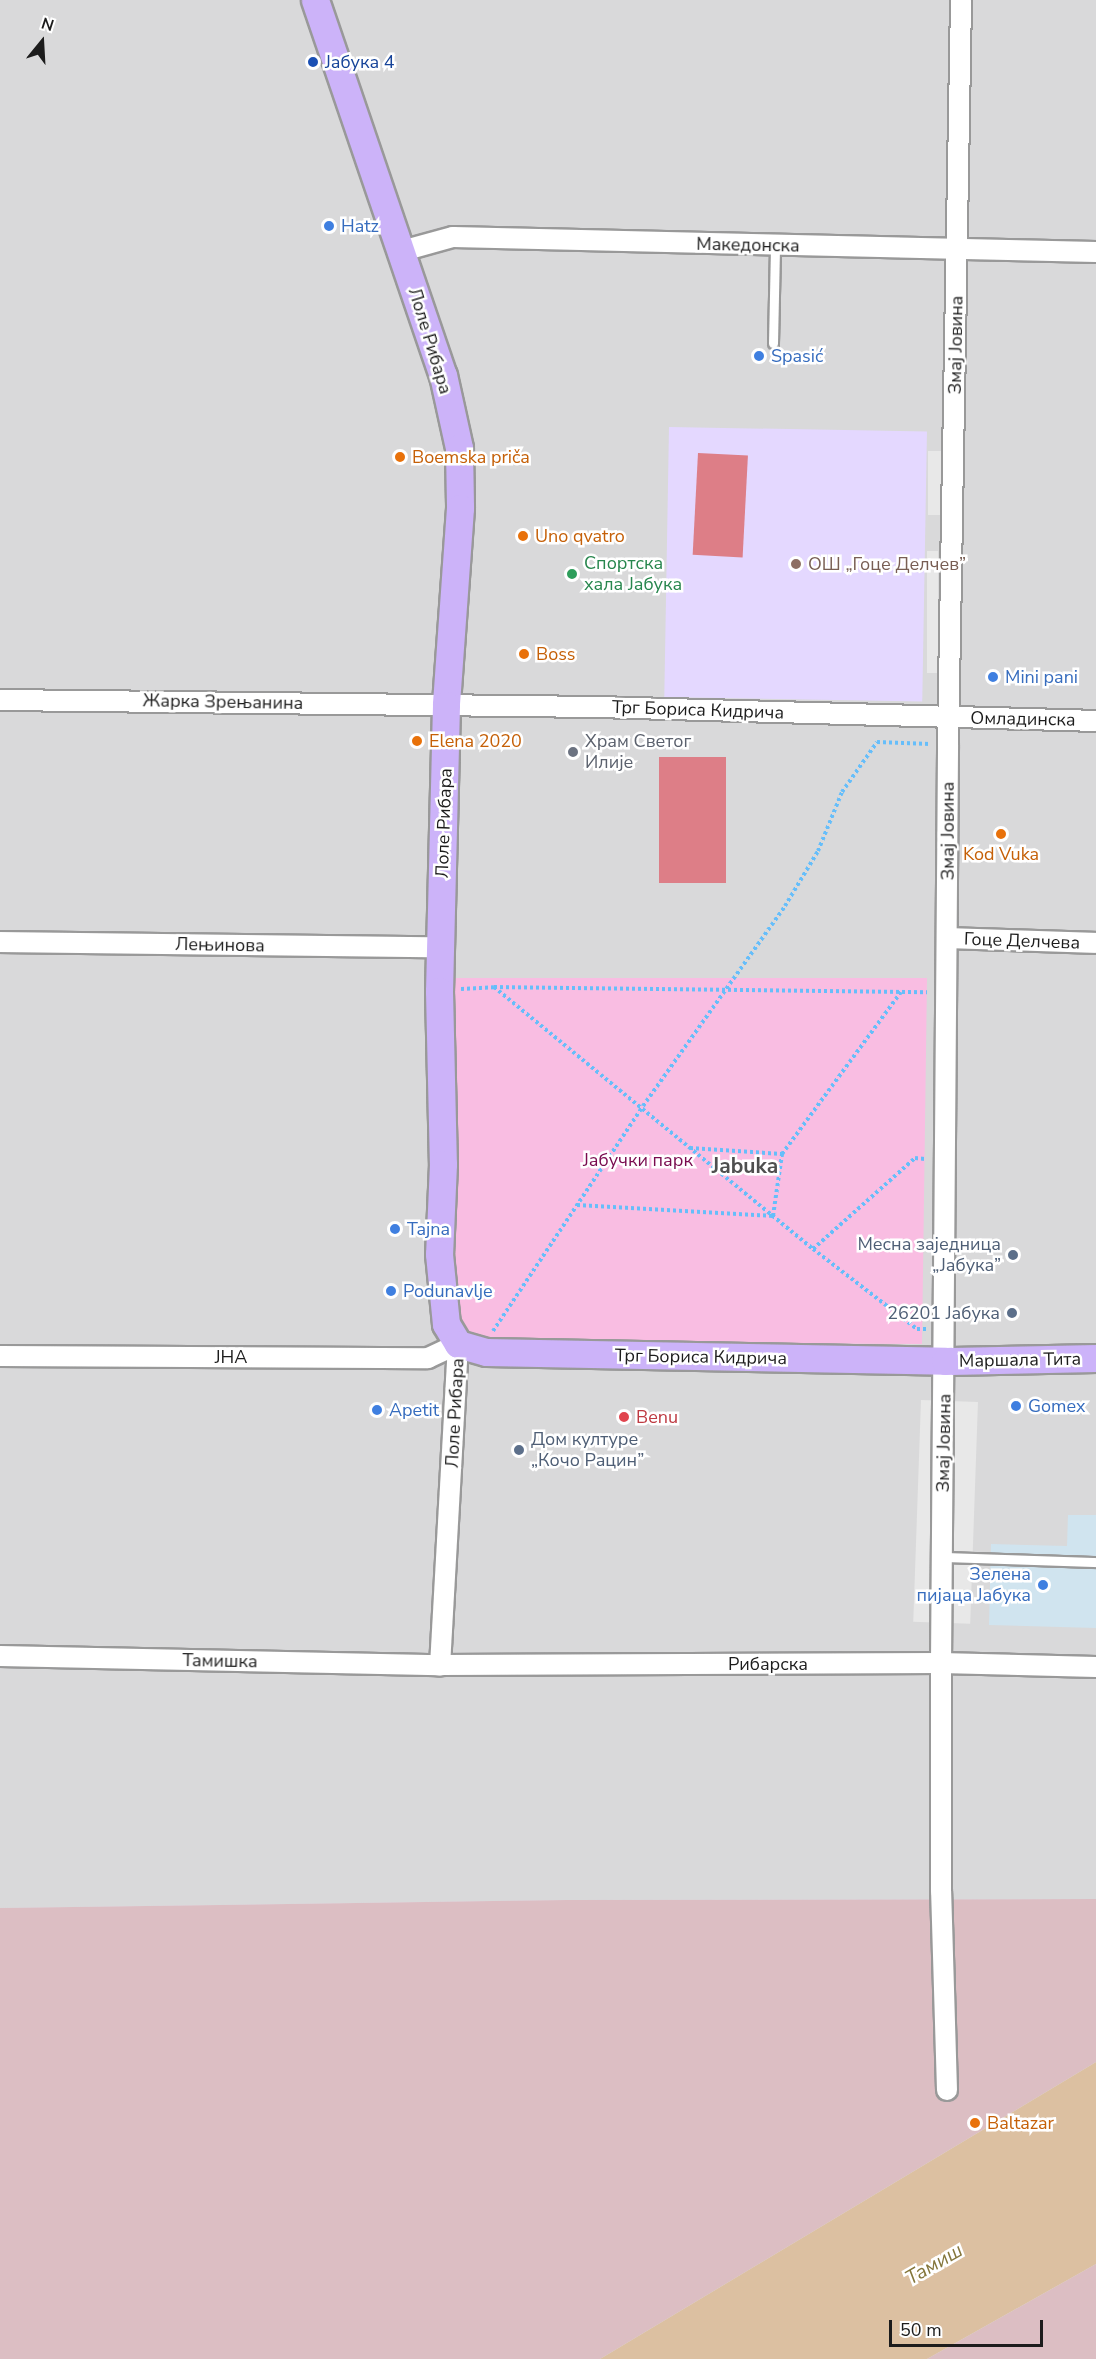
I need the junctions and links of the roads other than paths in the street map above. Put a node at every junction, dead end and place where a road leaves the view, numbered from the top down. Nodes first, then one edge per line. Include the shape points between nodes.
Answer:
1 (315, 0) edge
2 (961, 0) edge
3 (775, 246) junction
4 (402, 251) junction
5 (957, 251) junction
6 (1096, 252) edge
7 (773, 343) dead end
8 (0, 700) edge
9 (446, 705) junction
10 (950, 718) junction
11 (1096, 721) edge
12 (948, 939) junction
13 (0, 942) edge
14 (1096, 943) edge
15 (440, 947) junction
16 (458, 1344) junction
17 (0, 1356) edge
18 (1096, 1358) edge
19 (945, 1361) junction
20 (942, 1557) junction
21 (1096, 1562) edge
22 (0, 1656) edge
23 (941, 1663) junction
24 (440, 1665) junction
25 (1096, 1666) edge
26 (947, 2090) dead end

1 - 4 main road, Лоле Рибара
2 - 5 street, Змај Јовина
3 - 4 street, Македонска via 453,237
3 - 5 street, Македонска
3 - 7 lane
4 - 9 main road, Лоле Рибара via 443,375 459,448 460,508
5 - 6 street, Македонска
5 - 10 street, Змај Јовина
8 - 9 street, Жарка Зрењанина
9 - 10 street, Трг Бориса Кидрича
9 - 15 main road, Лоле Рибара
10 - 11 street, Омладинска
10 - 12 street, Змај Јовина
12 - 14 street, Гоце Делчева
12 - 19 street, Змај Јовина
13 - 15 street, Лењинова
15 - 16 main road, Лоле Рибара via 443,1164 439,1254 446,1324
16 - 17 street, ЈНА via 428,1358
16 - 19 main road, Трг Бориса Кидрича via 486,1352
16 - 24 street, Лоле Рибара
18 - 19 main road, Маршала Тита
19 - 20 street, Змај Јовина
20 - 21 lane
20 - 23 street, Змај Јовина
22 - 24 street, Тамишка
23 - 24 street, Рибарска
23 - 25 street, Рибарска
23 - 26 street, Змај Јовина via 941,1891

